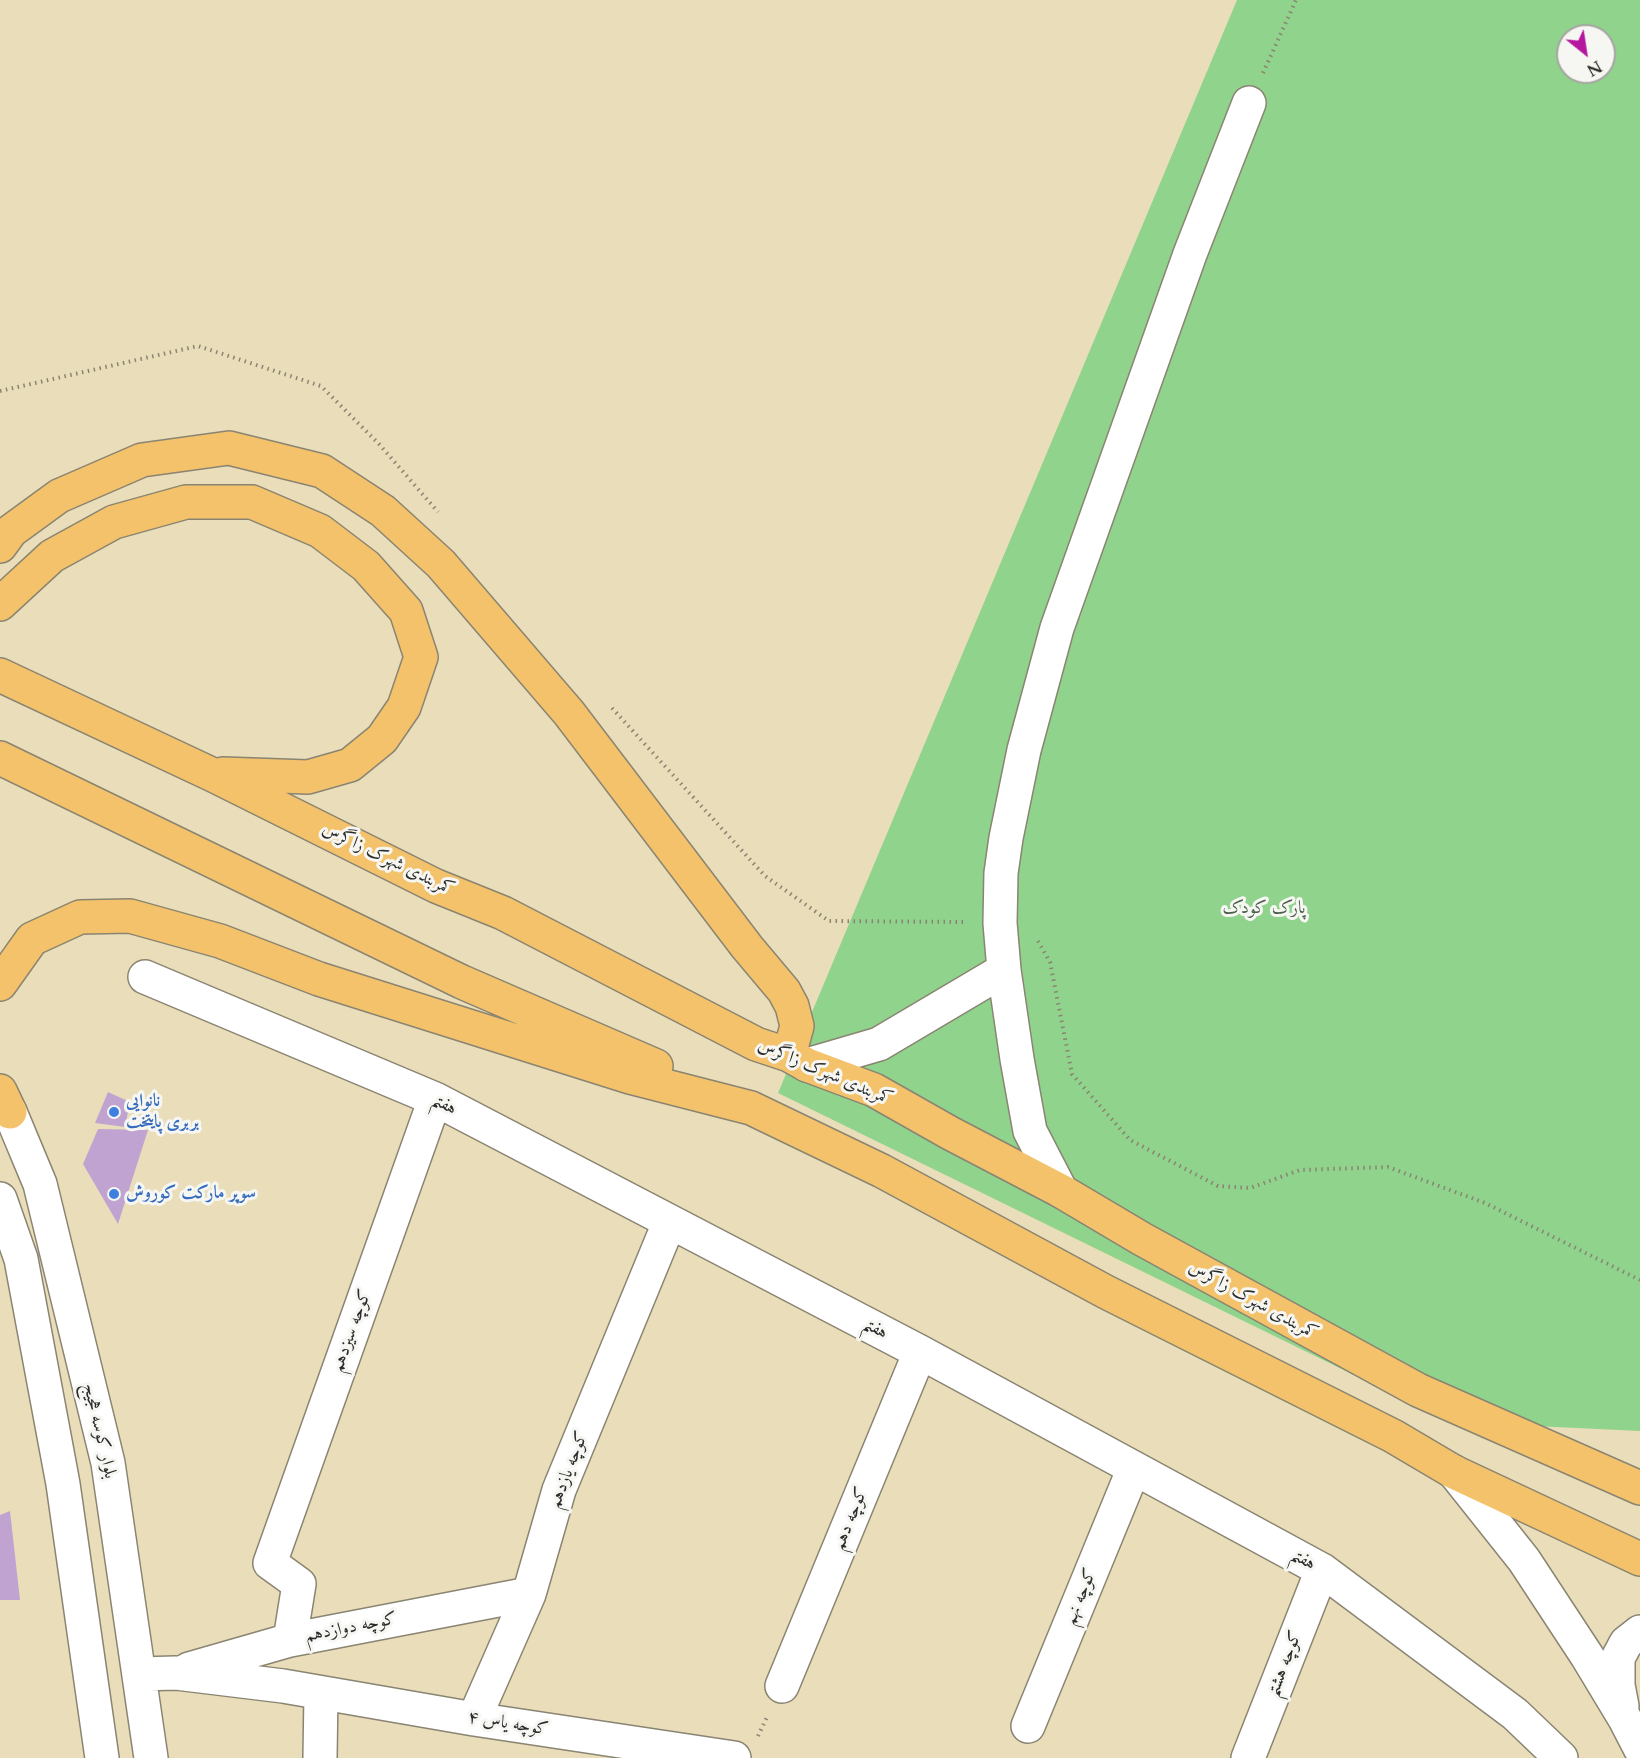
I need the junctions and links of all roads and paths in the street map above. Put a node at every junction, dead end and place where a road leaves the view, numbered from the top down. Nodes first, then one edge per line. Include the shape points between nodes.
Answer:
1 (1296, 0) edge
2 (1249, 104) joint
3 (0, 391) edge
4 (440, 514) dead end
5 (0, 546) edge
6 (0, 604) edge
7 (2, 676) edge
8 (604, 700) dead end
9 (0, 758) edge
10 (211, 774) junction
11 (1000, 923) junction
12 (1004, 970) junction
13 (145, 977) dead end
14 (0, 984) edge
15 (798, 1060) junction
16 (435, 1100) junction
17 (5, 1101) edge
18 (751, 1108) junction
19 (1061, 1191) junction
20 (0, 1199) edge
21 (669, 1223) junction
22 (1640, 1280) edge
23 (920, 1352) junction
24 (1134, 1468) junction
25 (1454, 1472) junction
26 (1640, 1488) edge
27 (1640, 1558) edge
28 (1322, 1570) junction
29 (529, 1594) junction
30 (1640, 1632) edge
31 (290, 1640) junction
32 (176, 1672) junction
33 (139, 1674) junction
34 (782, 1686) joint
35 (321, 1693) junction
36 (474, 1719) junction
37 (1625, 1719) junction
38 (1028, 1726) dead end
39 (555, 1745) edge
40 (746, 1748) edge
41 (1640, 1749) edge
42 (102, 1758) edge
43 (151, 1758) edge
44 (320, 1758) edge
45 (1248, 1758) edge
46 (1561, 1758) edge

1 - 2 path
2 - 11 street via 1190,254 1058,628 1024,750 1006,838
3 - 4 path via 198,346 321,386
5 - 15 main road via 11,531 59,496 142,460 229,448 322,471 383,511 441,564 569,713 784,991 797,1026
6 - 10 main road via 52,556 93,533 114,522 186,502 252,502 320,531 366,566 406,611 421,657 404,707 382,739 350,765 308,777
7 - 10 main road, کمربندی شهرک زاگرس
8 - 11 path via 765,876 829,921
9 - 18 main road via 462,982
10 - 15 main road, کمربندی شهرک زاگرس via 436,886 503,913 756,1044
11 - 12 street
11 - 22 path via 1036,938 1041,946 1050,962 1072,1074 1130,1140 1218,1186 1251,1188 1300,1170 1388,1167 1485,1203
12 - 15 street via 879,1044
12 - 19 street via 1030,1131
13 - 16 street, هفتم
14 - 18 main road via 32,939 80,917 129,916 220,942 318,979 619,1074
15 - 19 main road, کمربندی شهرک زاگرس via 874,1090
16 - 21 street, هفتم
16 - 31 street, کوچه سیزدهم via 270,1563 299,1584
17 - 33 street, بلوار کوسه هجیج via 40,1184 108,1463
18 - 25 main road via 882,1171 1106,1292 1393,1436
19 - 26 main road, کمربندی شهرک زاگرس via 1418,1390
20 - 42 street via 21,1259 63,1485
21 - 23 street, هفتم
21 - 29 street, کوچه یازدهم via 559,1490
23 - 24 street, هفتم
23 - 34 street, کوچه دهم
24 - 28 street, هفتم
24 - 38 street, کوچه نهم
25 - 27 main road
25 - 37 street via 1524,1560
28 - 45 street, کوچه هشتم
28 - 46 street, هفتم via 1515,1714
29 - 31 street, کوچه دوازدهم
29 - 36 street, کوچه یازدهم
30 - 37 street via 1626,1643 1618,1658 1618,1685
31 - 32 street, کوچه دوازدهم
32 - 33 street
32 - 35 street, کوچه یاس ۴
33 - 43 street, بلوار کوسه هجیج
34 - 40 path
35 - 36 street, کوچه یاس ۴
35 - 44 street
36 - 39 street, کوچه یاس ۴
37 - 41 street
39 - 40 street, کوچه یاس ۴

